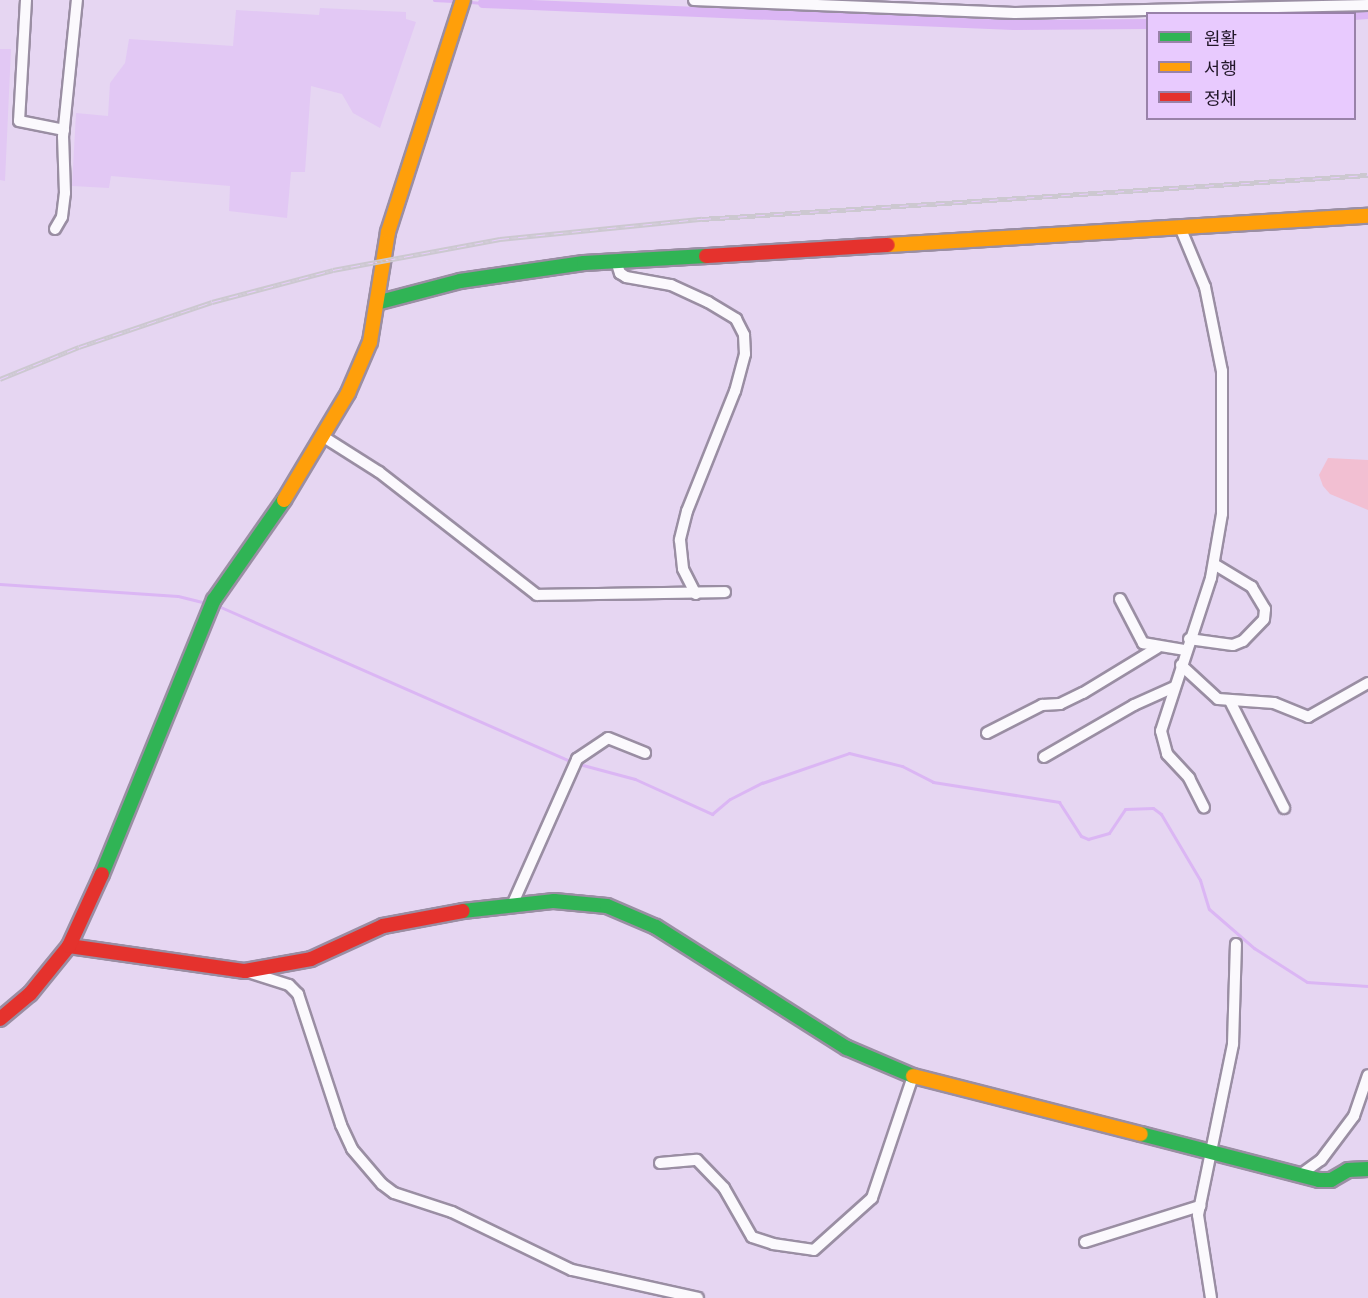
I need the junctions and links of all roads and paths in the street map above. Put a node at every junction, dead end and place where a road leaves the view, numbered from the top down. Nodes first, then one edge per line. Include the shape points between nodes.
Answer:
1 (26, 0) edge
2 (77, 0) edge
3 (463, 0) edge
4 (694, 0) edge
5 (1368, 4) edge
6 (64, 130) junction
7 (1368, 216) edge
8 (1180, 227) junction
9 (55, 229) dead end
10 (616, 261) junction
11 (380, 302) junction
12 (322, 436) junction
13 (1214, 564) junction
14 (725, 592) dead end
15 (696, 594) junction
16 (1120, 599) dead end
17 (1187, 644) junction
18 (1157, 648) junction
19 (1181, 665) junction
20 (1368, 683) edge
21 (1174, 687) junction
22 (1230, 701) junction
23 (987, 733) dead end
24 (645, 753) dead end
25 (1044, 757) dead end
26 (1204, 807) dead end
27 (1284, 808) dead end
28 (513, 903) junction
29 (1236, 944) dead end
30 (69, 946) junction
31 (245, 971) junction
32 (0, 1019) edge
33 (1368, 1075) edge
34 (913, 1076) junction
35 (1212, 1152) junction
36 (660, 1163) dead end
37 (1368, 1169) edge
38 (1300, 1175) junction
39 (1200, 1206) junction
40 (1085, 1242) dead end
41 (698, 1298) edge
42 (1211, 1298) edge

1 - 6 street via 19,122
2 - 6 street
3 - 11 street via 388,232
4 - 5 street via 1015,13
6 - 9 street via 65,193 62,217
7 - 8 street
8 - 10 street
8 - 13 street via 1205,288 1222,371 1221,514
10 - 11 street via 460,281
10 - 15 street via 626,277 671,285 727,313 736,319 744,335 745,354 735,391 687,510 680,540 683,569
11 - 12 street via 370,342
12 - 15 street via 379,472 530,592 577,596
12 - 30 street via 266,531 228,576 213,604 92,901
13 - 17 street
13 - 17 street via 1252,587 1265,609 1264,619 1243,641 1233,645
14 - 15 street
16 - 18 street via 1136,635
17 - 18 street
17 - 19 street
18 - 23 street via 1083,693 1060,704 1042,705
19 - 21 street
19 - 22 street via 1218,699
20 - 22 street via 1308,717 1274,703
21 - 25 street via 1134,705
21 - 26 street via 1162,741
22 - 27 street
24 - 28 street via 608,738 574,763
28 - 31 street via 383,926 311,958
28 - 34 street via 554,901 607,906 656,927 847,1048
29 - 35 street via 1233,1044
30 - 31 street
30 - 32 street via 30,994
31 - 41 street via 289,985 298,994 352,1149 369,1172 394,1193 452,1212 572,1270
33 - 38 street via 1354,1116 1342,1134 1321,1160
34 - 35 street
34 - 36 street via 872,1198 814,1250 752,1237 724,1188 697,1160
35 - 38 street
35 - 39 street
37 - 38 street via 1348,1170 1331,1180
39 - 40 street
39 - 42 street via 1199,1228

